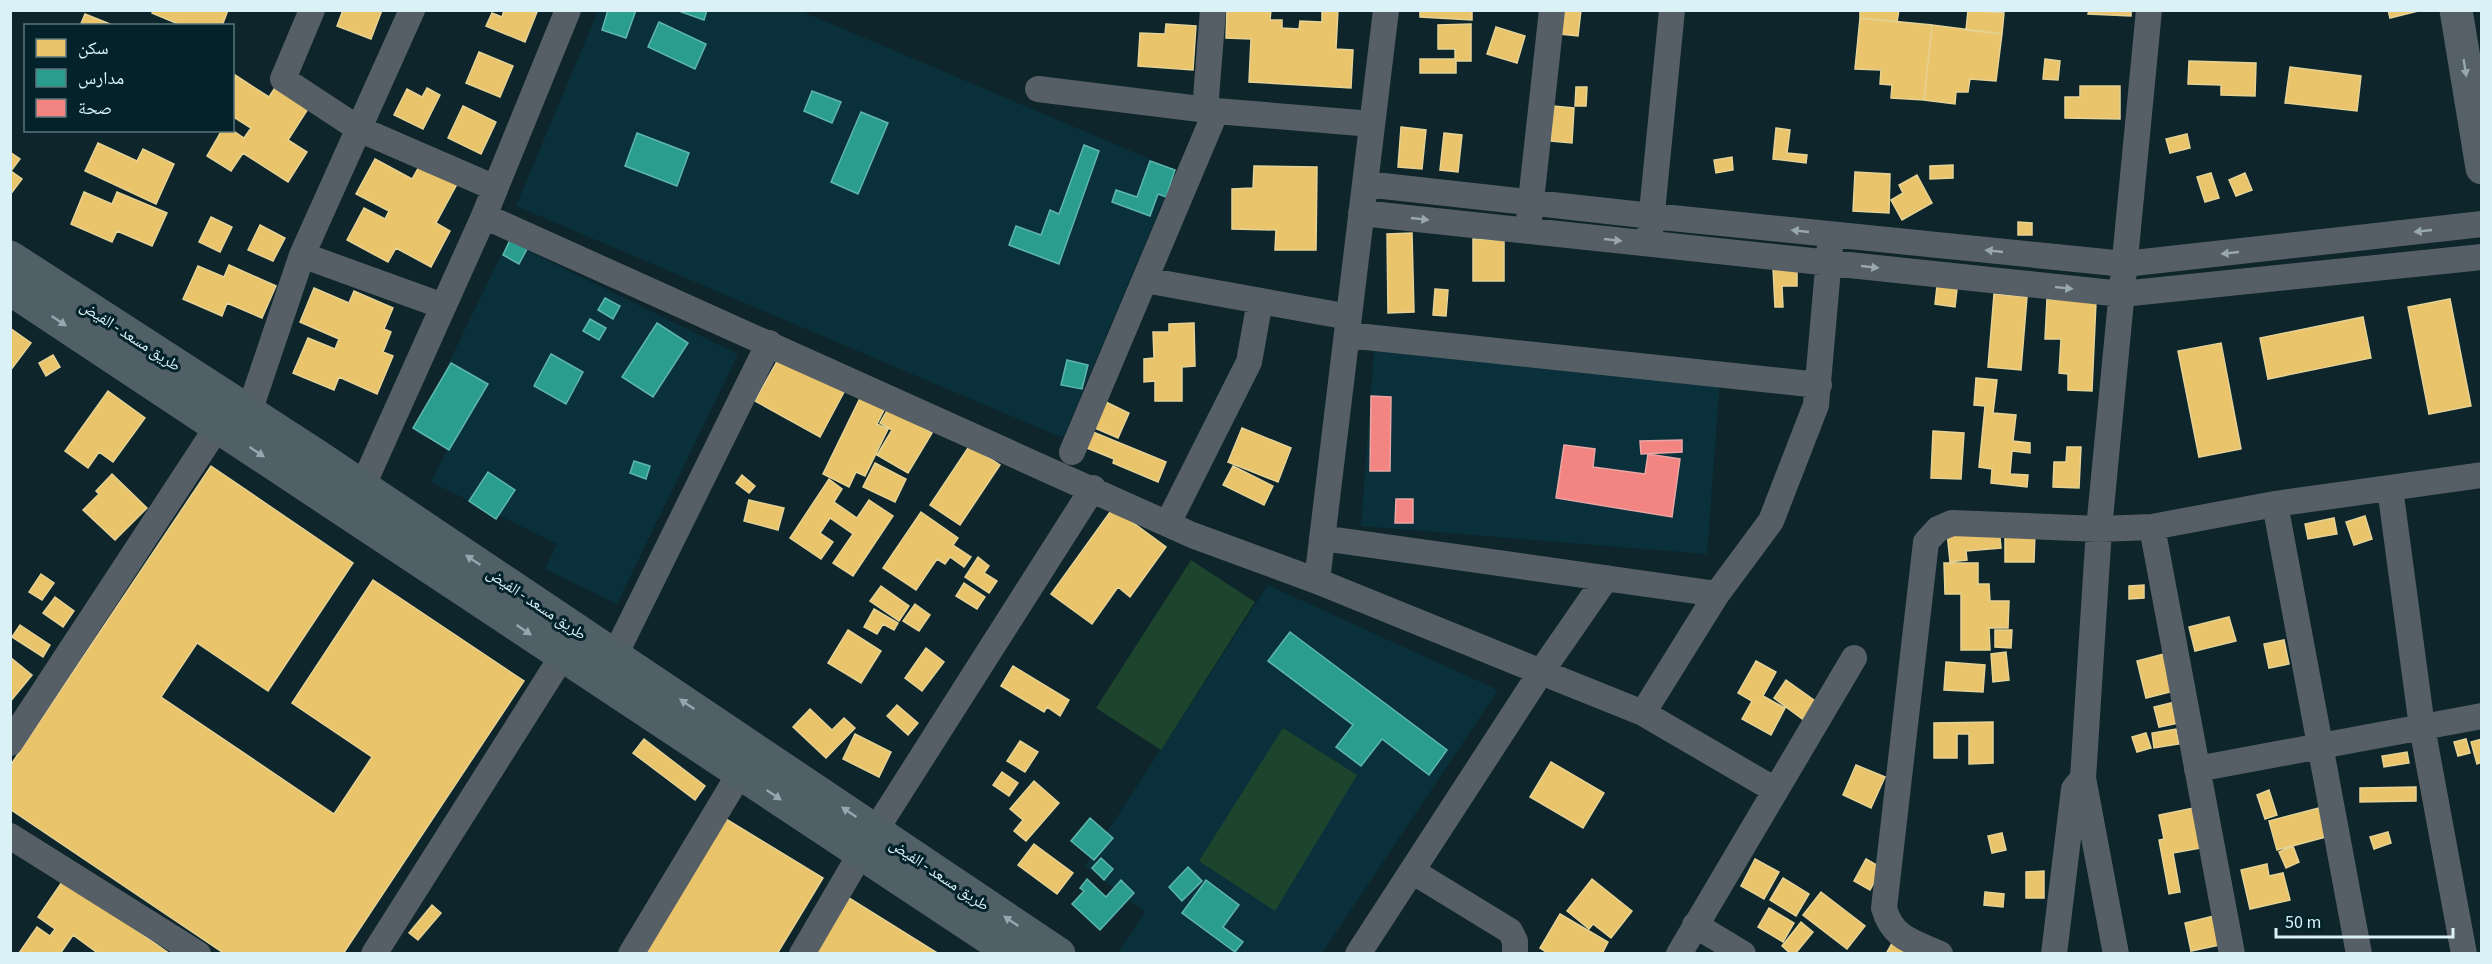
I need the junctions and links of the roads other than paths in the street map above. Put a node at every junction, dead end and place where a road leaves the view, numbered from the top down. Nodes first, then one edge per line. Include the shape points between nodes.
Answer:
1 (312, 10) edge
2 (412, 10) edge
3 (568, 10) edge
4 (1213, 10) edge
5 (1386, 10) edge
6 (1551, 10) edge
7 (1672, 10) edge
8 (2149, 10) edge
9 (2456, 10) edge
10 (1038, 89) dead end
11 (1210, 110) junction
12 (1372, 124) junction
13 (359, 129) junction
14 (2481, 168) edge
15 (1365, 184) junction
16 (495, 188) junction
17 (1531, 203) junction
18 (1361, 213) junction
19 (484, 216) junction
20 (1652, 216) junction
21 (2481, 225) edge
22 (1528, 231) junction
23 (1831, 235) junction
24 (1649, 244) junction
25 (302, 255) junction
26 (10, 257) edge
27 (2481, 257) edge
28 (1828, 263) junction
29 (2125, 264) junction
30 (1145, 280) junction
31 (10, 289) edge
32 (2122, 294) junction
33 (1260, 301) junction
34 (443, 306) junction
35 (1348, 326) junction
36 (769, 343) junction
37 (1819, 385) junction
38 (249, 412) junction
39 (218, 426) junction
40 (1072, 452) dead end
41 (2481, 475) edge
42 (1093, 488) junction
43 (2390, 488) junction
44 (356, 500) junction
45 (2275, 504) junction
46 (1168, 523) junction
47 (2152, 527) junction
48 (2099, 529) junction
49 (1322, 538) junction
50 (1606, 578) junction
51 (1317, 581) junction
52 (1717, 594) junction
53 (563, 655) junction
54 (1854, 658) dead end
55 (609, 668) junction
56 (1541, 672) junction
57 (1643, 713) junction
58 (2481, 716) edge
59 (2421, 727) junction
60 (10, 743) edge
61 (2320, 746) junction
62 (2197, 769) junction
63 (740, 773) junction
64 (2083, 778) junction
65 (1775, 790) junction
66 (10, 836) edge
67 (868, 842) junction
68 (1412, 871) junction
69 (1695, 925) junction
70 (998, 949) edge
71 (198, 954) edge
72 (374, 954) edge
73 (631, 954) edge
74 (802, 954) edge
75 (1059, 954) edge
76 (1358, 954) edge
77 (1515, 954) edge
78 (1679, 954) edge
79 (1743, 954) edge
80 (1940, 954) edge
81 (2054, 954) edge
82 (2116, 954) edge
83 (2232, 954) edge
84 (2359, 954) edge
85 (2464, 954) edge

1 - 13 street via 283,79
2 - 13 street
3 - 16 street
4 - 11 street
5 - 12 street
6 - 17 street
7 - 20 street
8 - 29 street
9 -> 14 main road
10 - 11 street
11 - 12 street
11 - 30 street
12 - 15 street
13 - 16 street
13 - 25 street
15 - 17 street
15 - 18 street
16 - 19 street
17 - 20 street
17 - 22 street
18 -> 22 street
18 - 35 street
19 - 34 street
19 - 36 street
23 -> 20 street
20 - 24 street
21 -> 29 street
22 -> 24 street
23 - 28 street
29 -> 23 street
24 - 28 street
25 - 34 street
25 - 38 street
26 - 38 main road, طريق مسعد - الفيض
27 - 32 street
28 -> 32 street
28 - 37 street
29 - 32 street
30 - 33 street
30 - 40 street
31 -> 39 main road, طريق مسعد - الفيض
32 - 48 street
33 - 35 street
33 - 46 street via 1249,362
34 - 44 street
35 - 37 street
35 - 49 street
36 - 42 street
36 - 55 street
37 - 52 street via 1816,405 1771,521
38 - 44 main road, طريق مسعد - الفيض
39 -> 44 main road, طريق مسعد - الفيض
39 - 60 street
41 - 43 street
42 - 46 street
42 - 67 street
43 - 45 street
43 - 59 street
44 -> 53 main road, طريق مسعد - الفيض
55 -> 44 main road, طريق مسعد - الفيض
45 - 47 street
45 - 61 street
46 - 51 street
47 - 48 street
47 - 62 street
48 - 64 street
48 - 80 street via 1952,523 1938,529 1926,542 1884,908 1888,924 1899,934
49 - 50 street
49 - 51 street
50 - 52 street
50 - 56 street
51 - 56 street
52 - 57 street
53 - 55 main road, طريق مسعد - الفيض
53 - 72 street
54 - 65 street
55 - 63 main road, طريق مسعد - الفيض
67 -> 55 main road, طريق مسعد - الفيض
56 - 57 street
56 - 68 street
57 - 65 street
58 - 59 street
59 - 61 street
59 - 85 street
61 - 62 street
61 - 84 street
62 - 83 street
63 -> 67 main road, طريق مسعد - الفيض
63 - 73 street
64 - 81 street via 2074,789
64 - 82 street
65 - 69 street
66 - 71 street
67 - 70 main road, طريق مسعد - الفيض
67 - 74 street
75 -> 67 main road, طريق مسعد - الفيض
68 - 76 street
68 - 77 street via 1510,931
69 - 78 street
69 - 79 street

